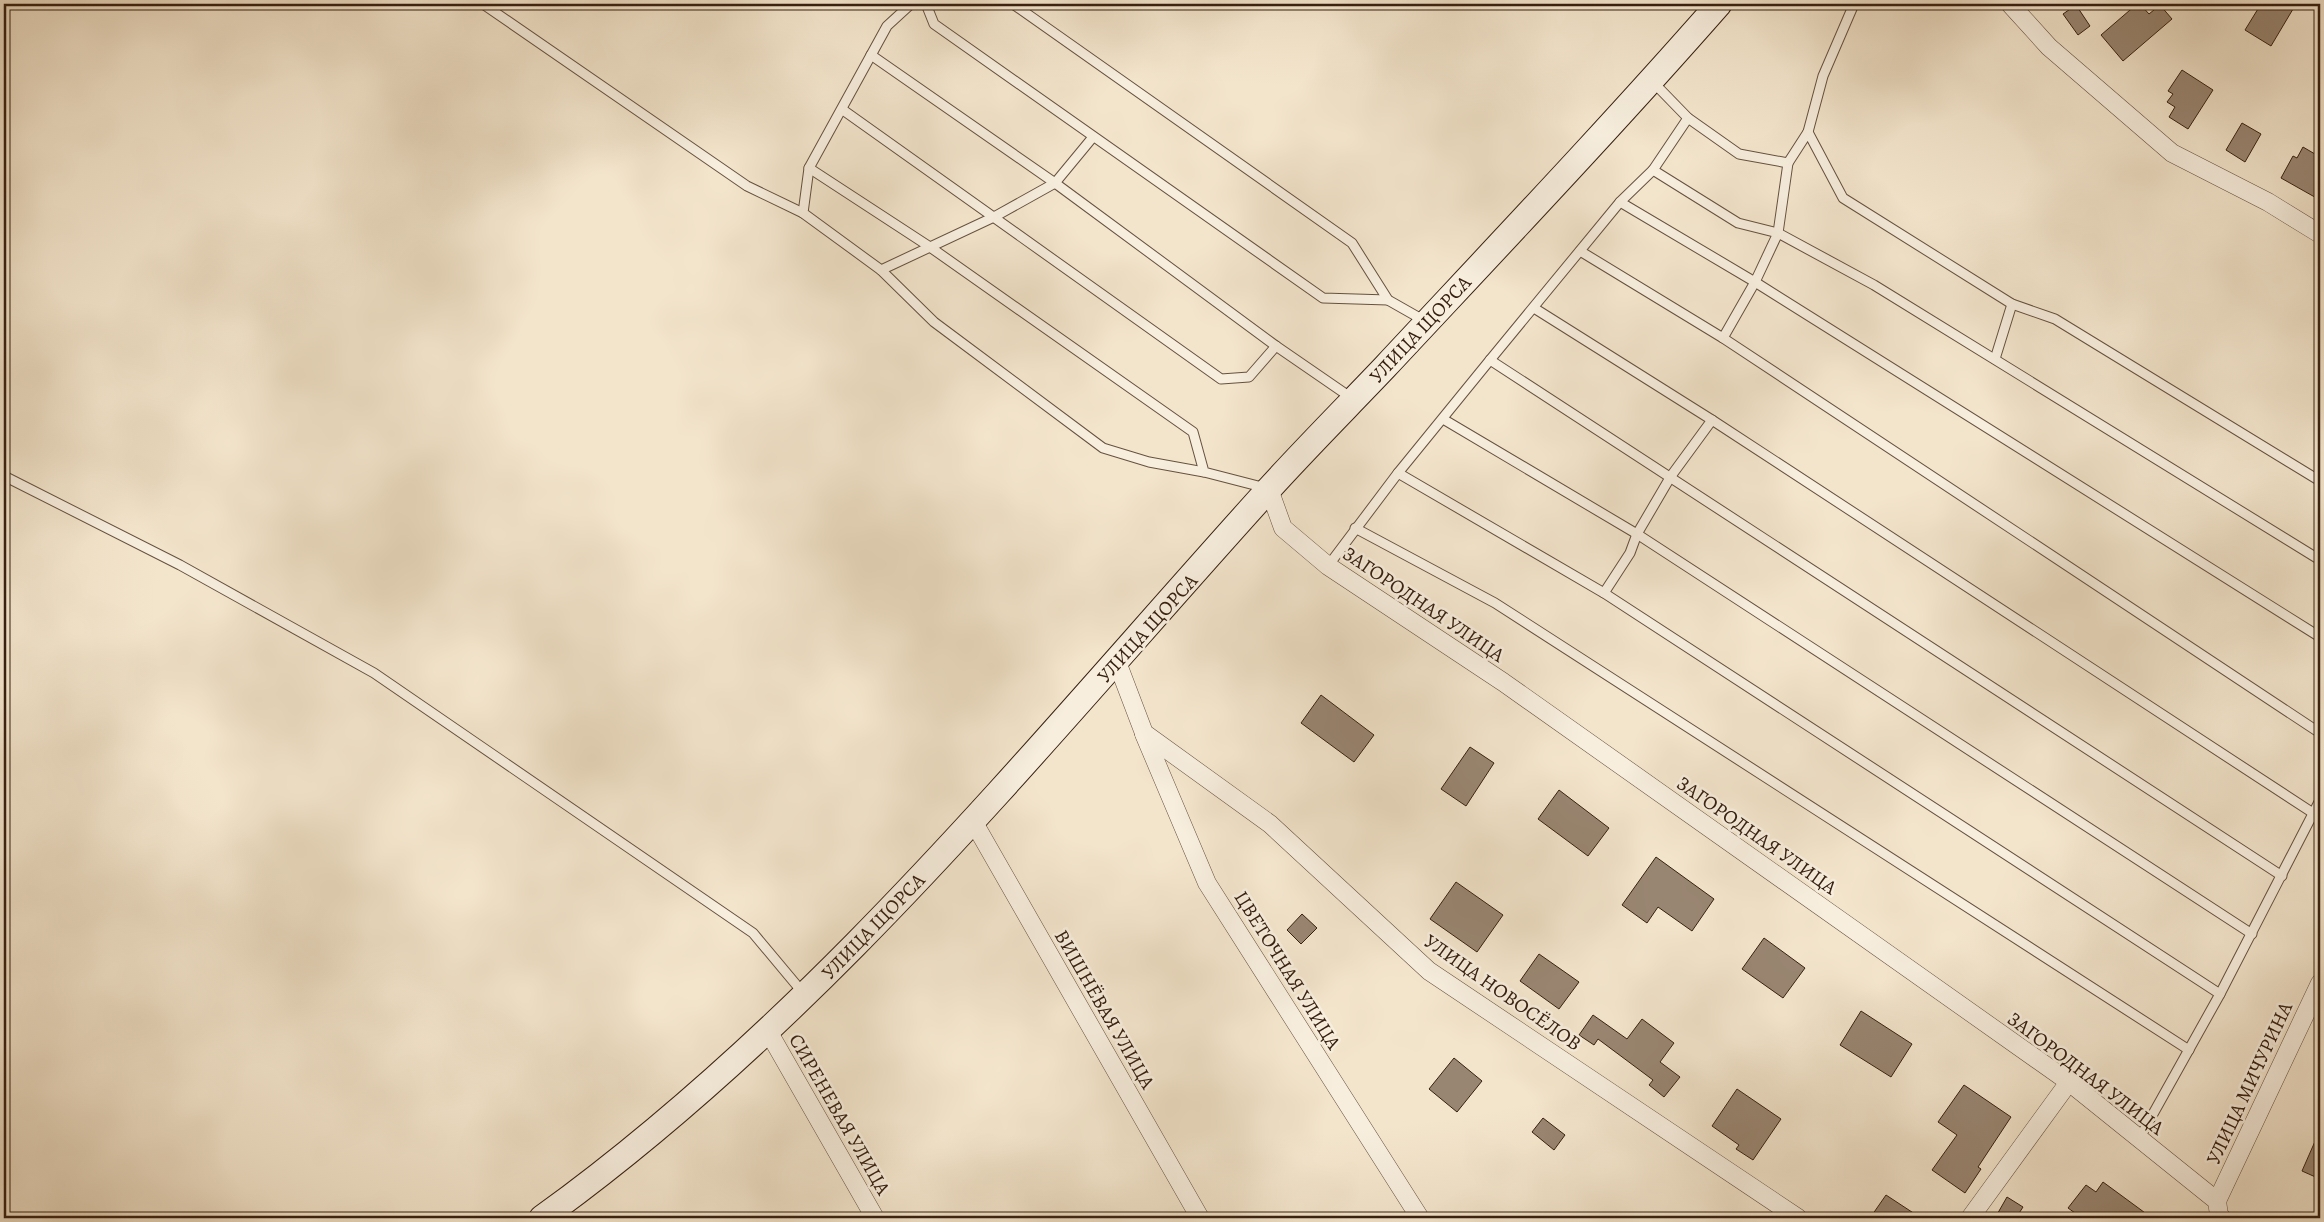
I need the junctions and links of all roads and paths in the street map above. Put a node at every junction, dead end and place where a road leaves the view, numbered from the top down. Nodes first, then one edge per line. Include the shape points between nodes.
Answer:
1 (483, 4) edge
2 (911, 4) edge
3 (926, 4) edge
4 (1013, 4) edge
5 (1719, 4) edge
6 (1854, 4) edge
7 (2010, 4) edge
8 (871, 55) junction
9 (1652, 80) junction
10 (842, 110) junction
11 (1688, 118) junction
12 (1808, 132) junction
13 (1093, 137) junction
14 (1788, 163) junction
15 (809, 168) junction
16 (1652, 170) junction
17 (1055, 183) junction
18 (1620, 202) junction
19 (803, 213) junction
20 (994, 217) junction
21 (1778, 233) junction
22 (2320, 234) edge
23 (930, 247) junction
24 (1580, 251) junction
25 (881, 270) junction
26 (1755, 282) junction
27 (1388, 300) junction
28 (2012, 304) junction
29 (1534, 308) junction
30 (1427, 322) junction
31 (1723, 338) junction
32 (1276, 346) junction
33 (1995, 359) junction
34 (1490, 360) junction
35 (1354, 399) junction
36 (1443, 419) junction
37 (1712, 420) junction
38 (1204, 472) junction
39 (1398, 473) junction
40 (4, 476) edge
41 (1671, 476) junction
42 (2320, 481) edge
43 (1269, 489) junction
44 (1355, 528) junction
45 (1636, 534) junction
46 (2320, 560) edge
47 (1328, 566) junction
48 (1604, 593) junction
49 (2320, 638) edge
50 (1117, 662) junction
51 (1144, 733) junction
52 (2320, 733) edge
53 (2320, 800) edge
54 (2313, 813) junction
55 (973, 821) junction
56 (2282, 876) junction
57 (2252, 934) junction
58 (2318, 992) edge
59 (2220, 994) junction
60 (806, 996) junction
61 (768, 1031) junction
62 (2189, 1050) junction
63 (2069, 1082) junction
64 (2139, 1139) junction
65 (2217, 1201) junction
66 (546, 1217) edge
67 (875, 1218) edge
68 (1200, 1218) edge
69 (1420, 1218) edge
70 (1798, 1218) edge
71 (1970, 1218) edge
72 (2222, 1218) edge

1 - 19 lane via 747,186
2 - 8 lane via 887,26
3 - 13 lane via 934,24
4 - 27 lane via 1352,243
5 - 9 street, УЛИЦА ЩОРСА
6 - 12 lane via 1823,76
7 - 22 street via 2049,47 2172,153 2268,202
8 - 10 lane
8 - 17 lane
9 - 11 lane
9 - 30 street, УЛИЦА ЩОРСА
10 - 15 lane
10 - 20 lane
11 - 14 lane via 1739,154
11 - 16 lane
12 - 14 lane
12 - 28 lane via 1843,198
13 - 17 lane
13 - 27 lane via 1323,298
14 - 21 lane
15 - 19 lane
15 - 23 lane
16 - 18 lane
16 - 21 lane via 1738,223
17 - 20 lane
17 - 32 lane
18 - 24 lane
18 - 26 lane
19 - 25 lane
20 - 23 lane
20 - 32 lane via 1221,379 1249,378
21 - 26 lane
21 - 33 lane via 1874,285
23 - 25 lane
23 - 38 lane via 1193,432
24 - 29 lane
24 - 31 lane
25 - 38 lane via 934,322 1103,448 1149,462
26 - 31 lane
26 - 49 lane
27 - 30 lane
28 - 33 lane
28 - 42 lane via 2054,319
29 - 34 lane
29 - 37 lane
30 - 35 street, УЛИЦА ЩОРСА
31 - 52 lane
32 - 35 lane
33 - 46 lane
34 - 36 lane
34 - 41 lane
35 - 43 street, УЛИЦА ЩОРСА
36 - 39 lane
36 - 45 lane
37 - 41 lane
37 - 54 lane
38 - 43 lane
39 - 44 lane
39 - 48 lane
40 - 60 lane via 180,565 374,673 753,933
41 - 45 lane
41 - 56 lane
43 - 47 street, ЗАГОРОДНАЯ УЛИЦА via 1283,528
43 - 50 street, УЛИЦА ЩОРСА
44 - 47 lane
44 - 62 lane via 1495,603
45 - 48 lane via 1630,553
45 - 57 lane
47 - 63 street, ЗАГОРОДНАЯ УЛИЦА via 1511,688
48 - 59 lane
50 - 51 street
50 - 55 street, УЛИЦА ЩОРСА
51 - 69 street, ЦВЕТОЧНАЯ УЛИЦА via 1207,883
51 - 70 street, УЛИЦА НОВОСЁЛОВ via 1270,824 1429,971
53 - 54 lane
54 - 56 lane
55 - 60 street, УЛИЦА ЩОРСА
55 - 68 street, ВИШНЁВАЯ УЛИЦА
56 - 57 lane
57 - 59 lane
58 - 65 street, УЛИЦА МИЧУРИНА
59 - 62 lane
60 - 61 street, УЛИЦА ЩОРСА
61 - 66 street, УЛИЦА ЩОРСА via 689,1103
61 - 67 street, СИРЕНЕВАЯ УЛИЦА
62 - 64 lane
63 - 64 street, ЗАГОРОДНАЯ УЛИЦА
63 - 71 street
64 - 65 street, ЗАГОРОДНАЯ УЛИЦА
65 - 72 street via 2218,1215

